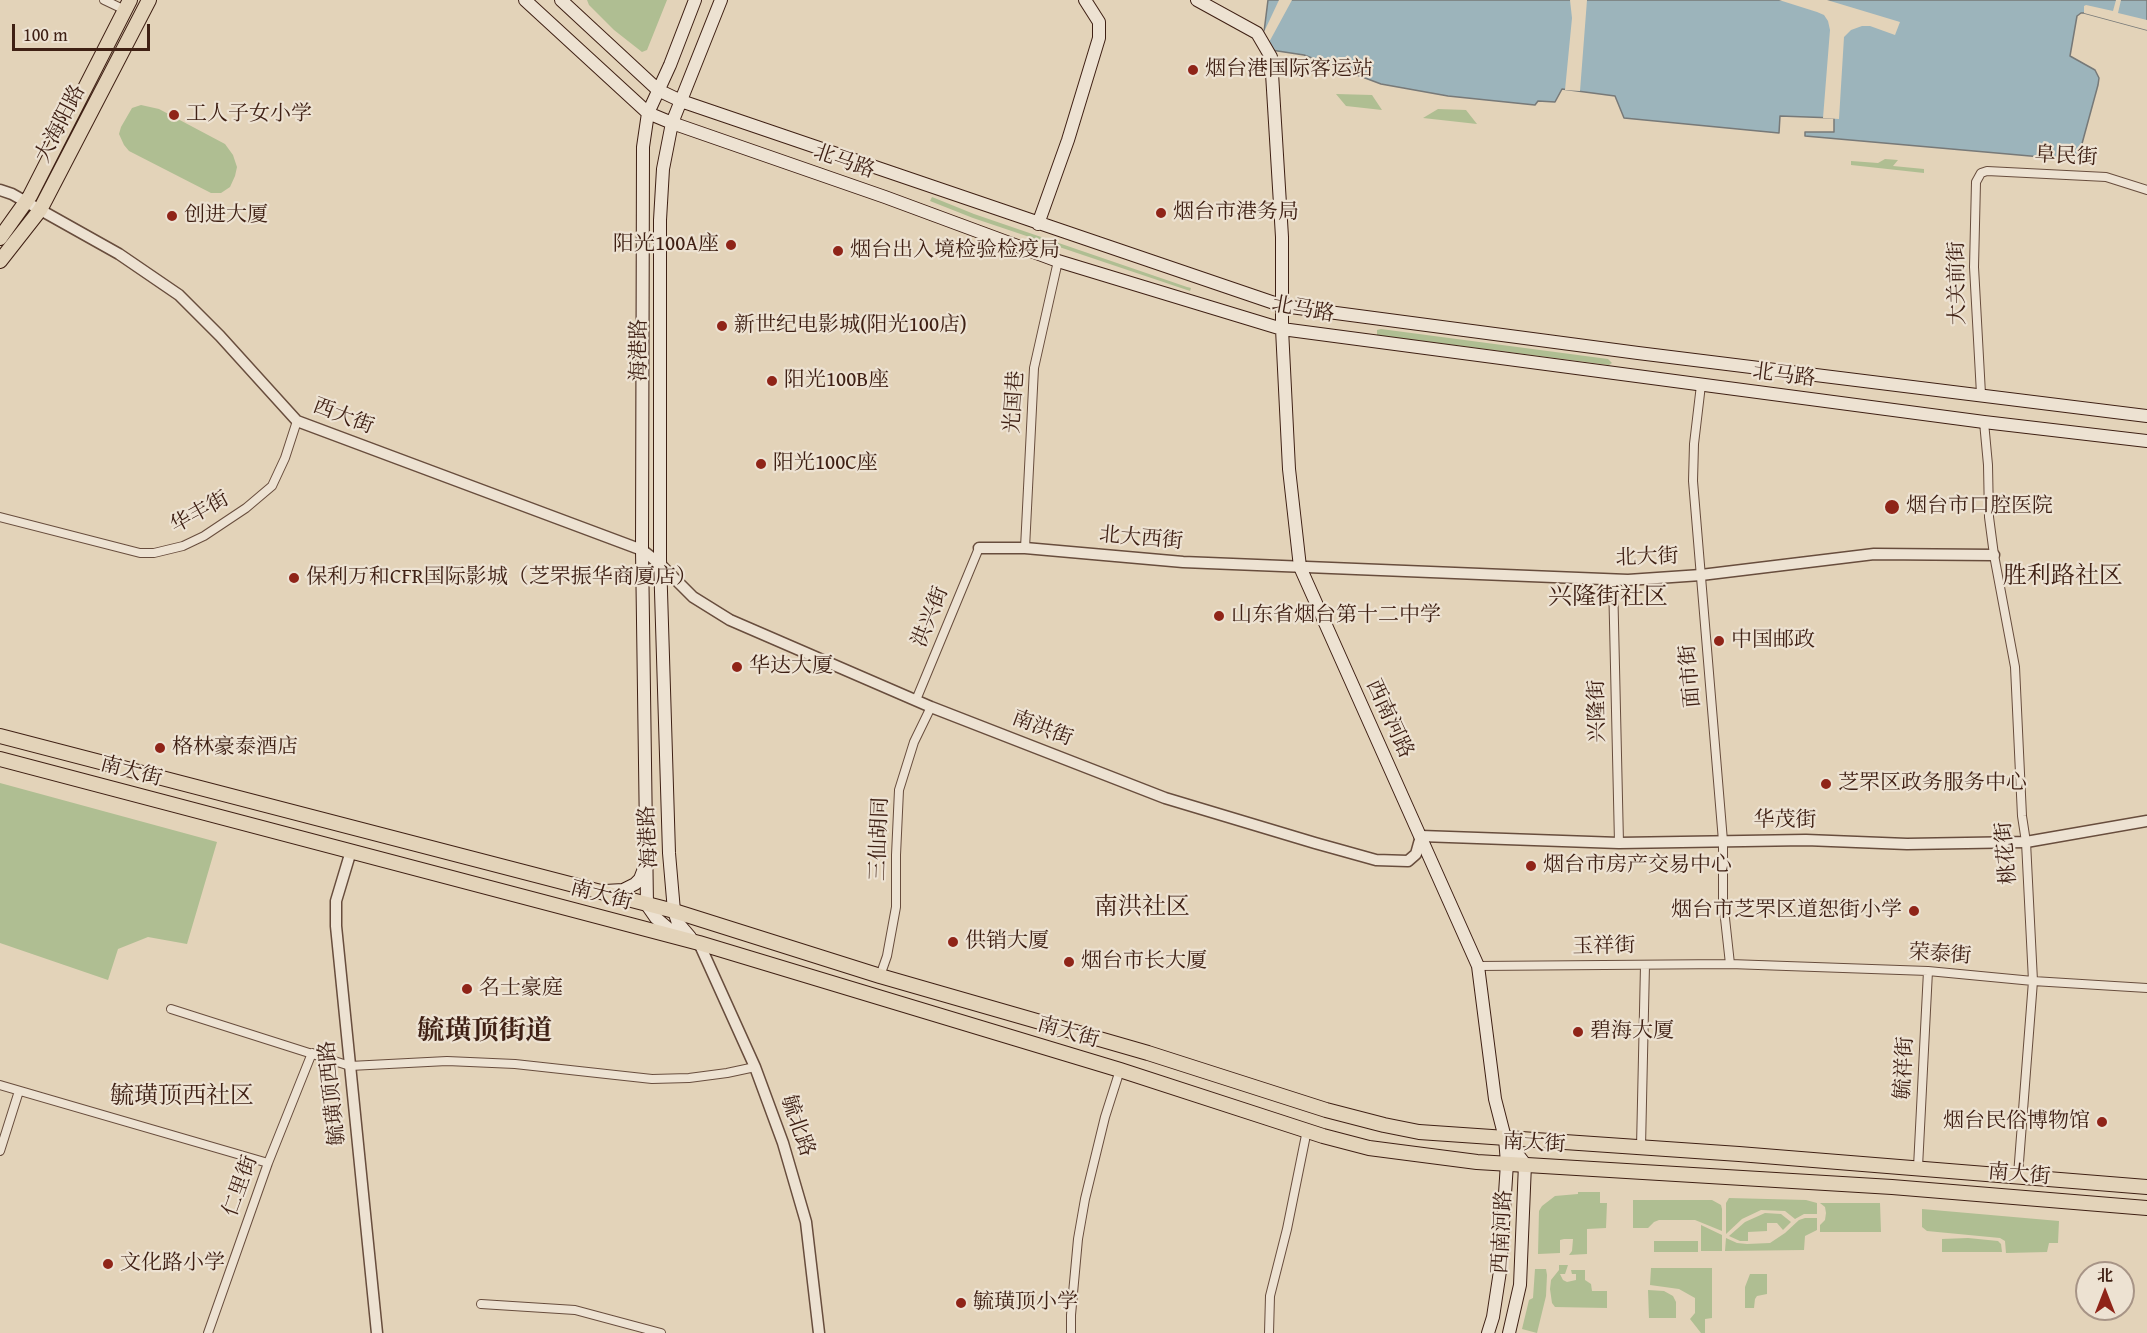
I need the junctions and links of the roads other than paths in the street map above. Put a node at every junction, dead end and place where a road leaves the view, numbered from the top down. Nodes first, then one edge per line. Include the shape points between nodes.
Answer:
1 (104, 0) edge
2 (149, 0) edge
3 (525, 0) edge
4 (561, 0) edge
5 (695, 0) edge
6 (721, 0) edge
7 (1085, 0) edge
8 (1197, 0) edge
9 (127, 5) edge
10 (658, 90) junction
11 (681, 101) junction
12 (648, 112) junction
13 (672, 123) junction
14 (1981, 173) joint
15 (0, 190) edge
16 (2147, 190) edge
17 (26, 202) junction
18 (40, 210) junction
19 (1038, 224) junction
20 (0, 238) edge
21 (0, 261) edge
22 (1058, 261) junction
23 (1283, 306) junction
24 (1282, 329) junction
25 (1701, 385) junction
26 (1981, 394) junction
27 (2147, 416) edge
28 (297, 421) junction
29 (1984, 422) junction
30 (2147, 441) edge
31 (0, 517) edge
32 (979, 548) joint
33 (1025, 548) junction
34 (642, 550) junction
35 (1994, 555) junction
36 (660, 564) junction
37 (1300, 567) junction
38 (1701, 575) junction
39 (1613, 579) junction
40 (916, 700) junction
41 (931, 707) junction
42 (0, 736) edge
43 (0, 759) edge
44 (2147, 821) edge
45 (1421, 836) junction
46 (1723, 841) junction
47 (2026, 842) junction
48 (1619, 843) junction
49 (351, 851) junction
50 (646, 862) junction
51 (598, 892) junction
52 (647, 905) junction
53 (674, 911) junction
54 (699, 943) junction
55 (1730, 964) junction
56 (1644, 965) junction
57 (1478, 966) junction
58 (1928, 971) junction
59 (880, 976) junction
60 (2033, 981) junction
61 (2147, 988) edge
62 (171, 1009) dead end
63 (312, 1053) junction
64 (350, 1066) junction
65 (755, 1067) junction
66 (1120, 1070) junction
67 (0, 1085) edge
68 (19, 1091) junction
69 (1307, 1130) junction
70 (1505, 1138) junction
71 (1641, 1148) junction
72 (0, 1151) edge
73 (268, 1163) junction
74 (1507, 1163) junction
75 (1525, 1164) junction
76 (1918, 1167) junction
77 (2018, 1175) junction
78 (2147, 1187) edge
79 (2147, 1208) edge
80 (481, 1304) dead end
81 (208, 1333) edge
82 (377, 1333) edge
83 (660, 1333) edge
84 (819, 1333) edge
85 (1071, 1333) edge
86 (1269, 1333) edge
87 (1488, 1333) edge
88 (1509, 1333) edge

1 - 9 street
2 - 18 main road, 大海阳路
3 - 12 main road, 北马路
4 - 10 main road, 北马路
5 - 10 main road, 海港路
6 - 11 main road, 海港路
7 - 19 main road via 1099,22 1099,38
8 - 23 main road, 西南河路 via 1257,33 1272,57
9 - 17 main road, 大海阳路
10 - 11 main road, 北马路
10 - 12 main road, 海港路
11 - 13 main road, 海港路
11 - 19 main road, 北马路
12 - 13 main road, 北马路
12 - 34 main road, 海港路 via 644,147
13 - 22 main road, 北马路
13 - 36 main road, 海港路 via 663,168 660,235
14 - 16 street, 阜民街 via 2106,177
14 - 26 street, 大关前街 via 1976,182 1974,267
15 - 17 street, 西大街
17 - 18 street, 西大街
17 - 20 main road, 大海阳路
18 - 21 main road, 大海阳路
18 - 28 street, 西大街 via 119,254 179,295
19 - 23 main road, 北马路
22 - 24 main road, 北马路
22 - 33 street, 光国巷 via 1034,368
23 - 24 main road, 西南河路
23 - 26 main road, 北马路
24 - 25 main road, 北马路
24 - 37 main road, 西南河路 via 1289,469
25 - 29 main road, 北马路
25 - 38 street, 面市街 via 1693,481
26 - 27 main road, 北马路
28 - 31 street, 华丰街 via 272,486 246,508 183,546 140,553
28 - 34 street, 西大街
29 - 30 main road, 北马路
29 - 35 street, 桃花街
32 - 33 street, 北大西街
32 - 40 street, 洪兴街
33 - 37 street, 北大西街 via 1183,562
34 - 36 street, 西大街
34 - 50 main road, 海港路
35 - 38 street, 北大街 via 1874,554
35 - 47 street, 桃花街 via 2015,667
36 - 40 street, 南洪街 via 693,597 730,620
36 - 53 main road, 海港路
37 - 39 street, 北大街
37 - 45 main road, 西南河路
38 - 39 street, 北大街
38 - 46 street, 面市街
39 - 48 street, 兴隆街
40 - 41 street, 南洪街
41 - 45 street, 南洪街 via 1165,798 1376,860 1408,861 1416,854
41 - 59 street, 三仙胡同 via 914,742 899,790 896,908
42 - 51 main road, 南大街
43 - 49 main road, 南大街
44 - 47 street, 华茂街
45 - 48 street, 华茂街
45 - 57 main road, 西南河路
46 - 47 street, 华茂街
46 - 48 street, 华茂街
46 - 55 street, 面市街 via 1723,900
47 - 60 street, 桃花街
49 - 54 main road, 南大街
49 - 64 street, 毓璜顶西路 via 336,901
50 - 51 main road via 635,884 623,890
50 - 52 main road, 海港路
51 - 52 main road, 南大街
52 - 53 main road, 南大街
52 - 54 main road via 670,930
53 - 54 main road, 海港路 via 685,933
53 - 59 main road, 南大街
54 - 65 street, 毓北路
54 - 66 main road, 南大街
55 - 56 street, 玉祥街
55 - 58 street, 荣泰街
56 - 57 street, 玉祥街
56 - 71 street
57 - 70 main road, 西南河路 via 1495,1099
58 - 60 street, 荣泰街
58 - 76 street, 毓祥街
59 - 70 main road, 南大街 via 1349,1116 1419,1132
60 - 61 street, 荣泰街
60 - 77 street, 桃花街
62 - 63 street
63 - 64 street
63 - 73 street, 仁里街
64 - 65 street via 447,1061 652,1079 689,1078
64 - 82 street, 毓璜顶西路
65 - 84 street, 毓北路 via 806,1222
66 - 69 main road, 南大街
66 - 85 street via 1089,1175 1078,1239
67 - 68 street
68 - 72 street
68 - 73 street
69 - 74 main road, 南大街 via 1410,1155
69 - 86 street via 1270,1296
70 - 71 main road, 南大街
70 - 74 main road, 西南河路
70 - 75 main road, 西南河路
71 - 76 main road, 南大街
73 - 81 street, 仁里街
74 - 75 main road, 南大街
74 - 87 main road, 西南河路 via 1500,1271
75 - 79 main road, 南大街 via 1892,1186
75 - 88 main road, 西南河路 via 1520,1285
76 - 77 main road, 南大街
77 - 78 main road, 南大街
80 - 83 street via 575,1310

